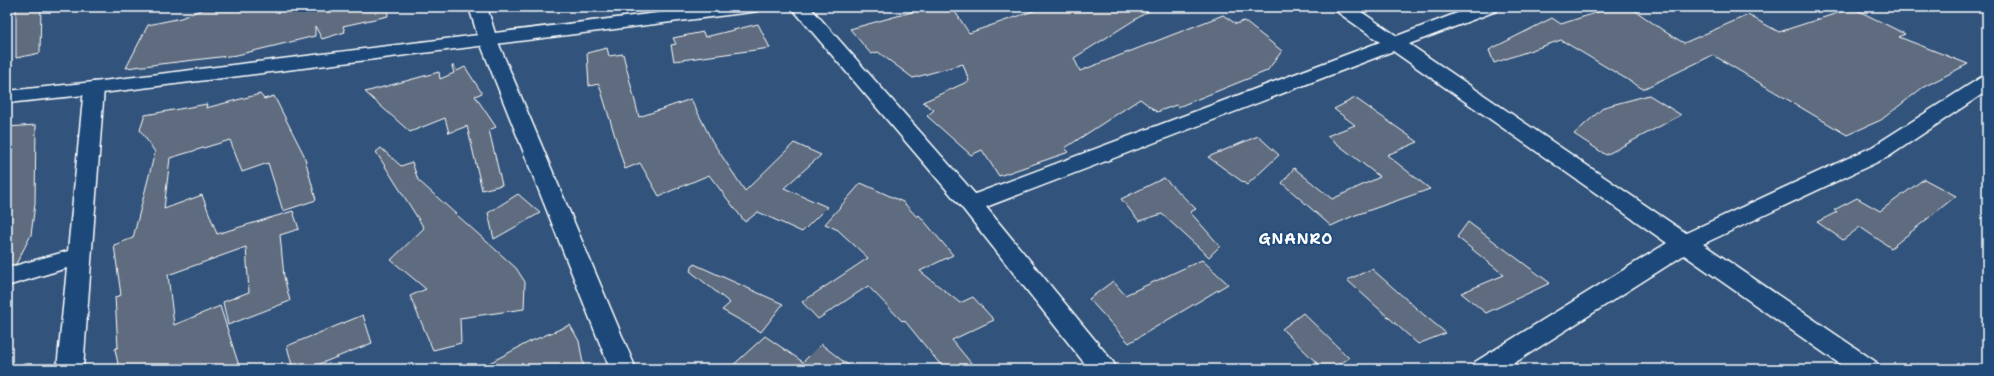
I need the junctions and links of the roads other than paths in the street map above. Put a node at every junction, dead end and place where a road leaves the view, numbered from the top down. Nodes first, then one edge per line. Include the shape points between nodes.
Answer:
1 (478, 7) edge
2 (751, 7) edge
3 (800, 7) edge
4 (1342, 7) edge
5 (1490, 7) edge
6 (488, 40) junction
7 (1394, 42) junction
8 (1987, 82) edge
9 (94, 88) junction
10 (7, 97) edge
11 (971, 204) junction
12 (1685, 243) junction
13 (79, 256) junction
14 (7, 277) edge
15 (70, 369) edge
16 (623, 369) edge
17 (1104, 369) edge
18 (1484, 369) edge
19 (1867, 369) edge

1 - 6 street
2 - 6 street
3 - 11 street
4 - 7 street
5 - 7 street
6 - 9 street
6 - 16 street
7 - 11 street
7 - 12 street
8 - 12 street via 1880,152
9 - 10 street
9 - 13 street
11 - 17 street
12 - 18 street
12 - 19 street
13 - 14 street
13 - 15 street

